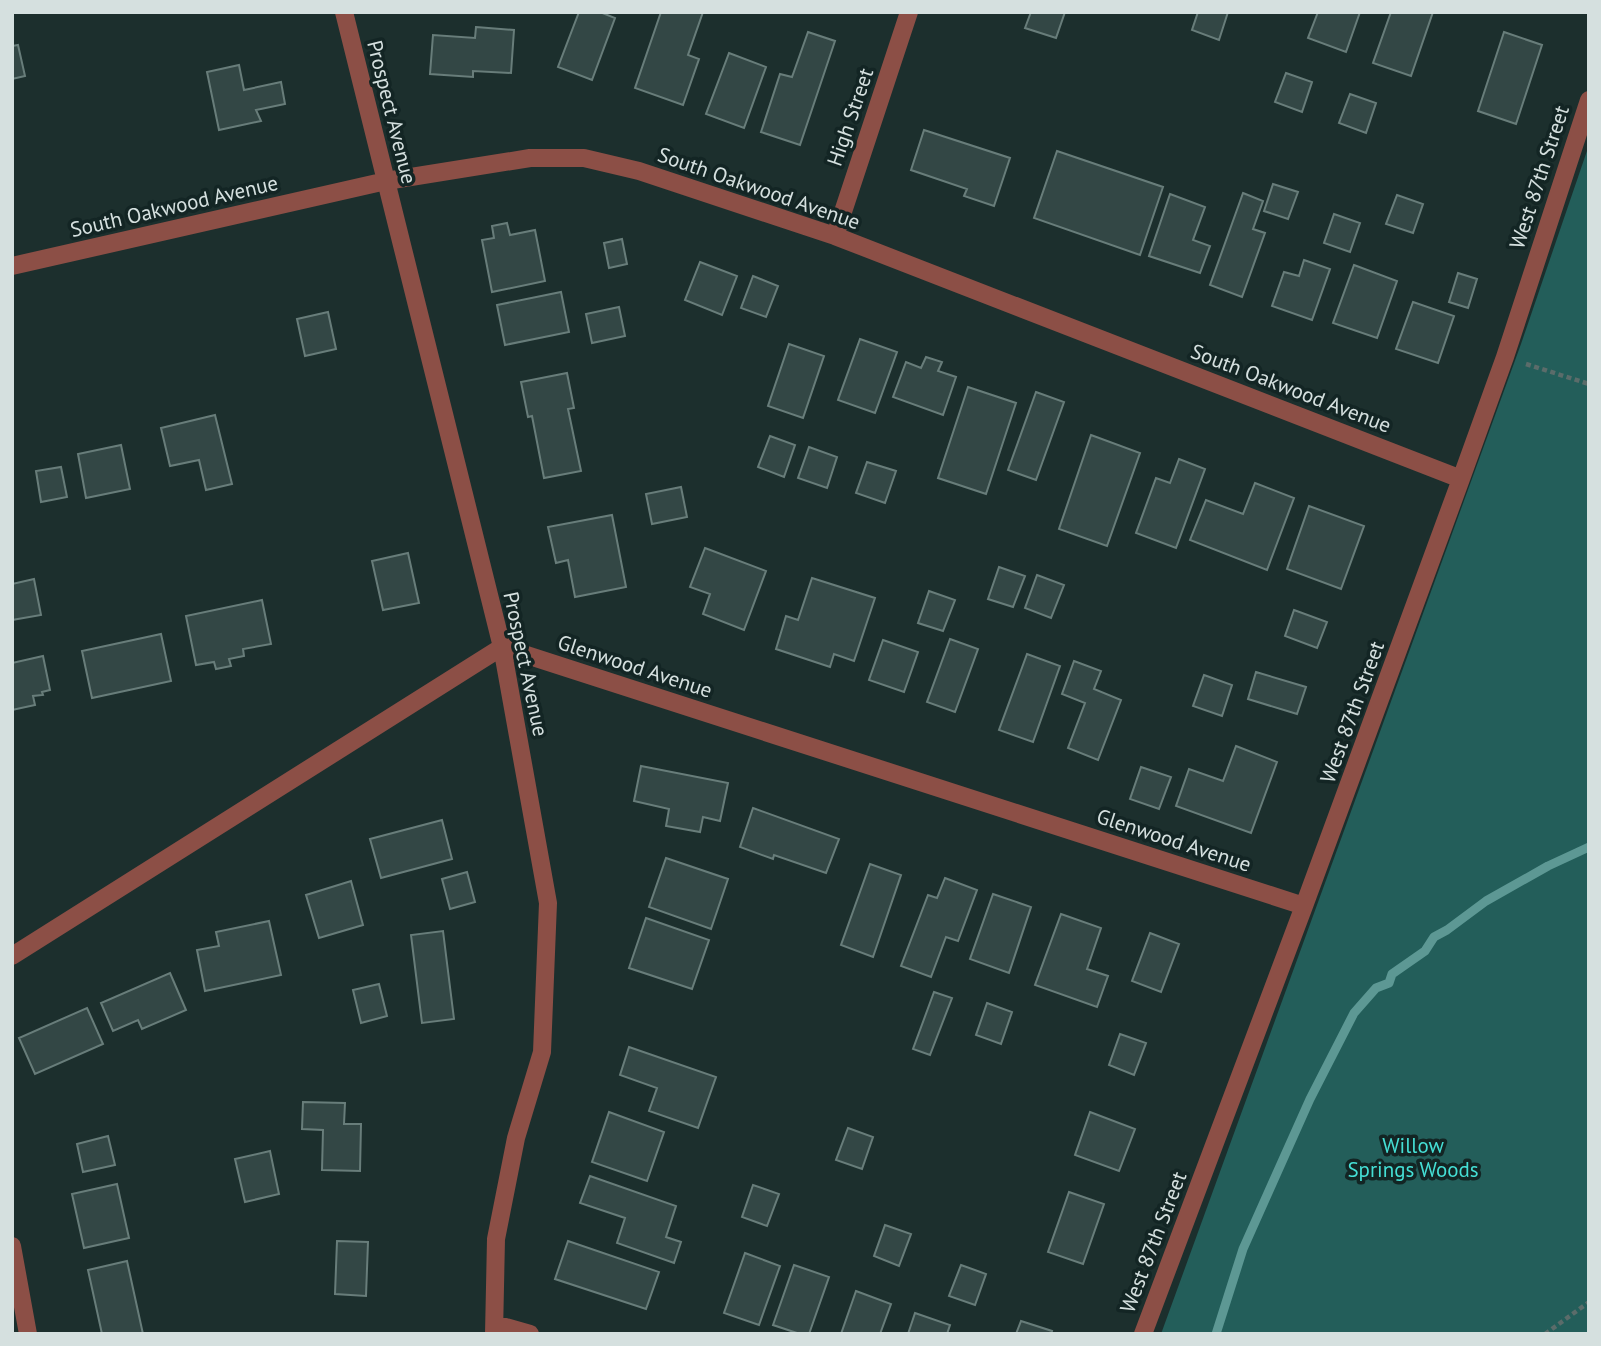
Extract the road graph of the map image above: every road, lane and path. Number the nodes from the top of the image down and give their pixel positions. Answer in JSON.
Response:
{"nodes":[{"id":1,"x":344,"y":12,"type":"edge"},
{"id":2,"x":909,"y":12,"type":"edge"},
{"id":3,"x":1589,"y":100,"type":"edge"},
{"id":4,"x":386,"y":181,"type":"junction"},
{"id":5,"x":835,"y":236,"type":"junction"},
{"id":6,"x":12,"y":265,"type":"edge"},
{"id":7,"x":1504,"y":357,"type":"junction"},
{"id":8,"x":1589,"y":384,"type":"edge"},
{"id":9,"x":1461,"y":479,"type":"junction"},
{"id":10,"x":502,"y":647,"type":"junction"},
{"id":11,"x":1304,"y":906,"type":"junction"},
{"id":12,"x":12,"y":956,"type":"edge"},
{"id":13,"x":12,"y":1246,"type":"edge"},
{"id":14,"x":1589,"y":1302,"type":"edge"},
{"id":15,"x":494,"y":1329,"type":"edge"},
{"id":16,"x":28,"y":1334,"type":"edge"},
{"id":17,"x":530,"y":1334,"type":"edge"},
{"id":18,"x":1143,"y":1334,"type":"edge"},
{"id":19,"x":1545,"y":1334,"type":"edge"}],
"edges":[{"from":1,"to":4,"type":"street","name":"Prospect Avenue"},
{"from":2,"to":5,"type":"street","name":"High Street"},
{"from":3,"to":7,"type":"street","name":"West 87th Street"},
{"from":4,"to":5,"type":"street","name":"South Oakwood Avenue"},
{"from":4,"to":6,"type":"street","name":"South Oakwood Avenue"},
{"from":4,"to":10,"type":"street","name":"Prospect Avenue"},
{"from":5,"to":9,"type":"street","name":"South Oakwood Avenue"},
{"from":7,"to":8,"type":"path"},
{"from":7,"to":9,"type":"street","name":"West 87th Street"},
{"from":9,"to":11,"type":"street","name":"West 87th Street"},
{"from":10,"to":11,"type":"street","name":"Glenwood Avenue"},
{"from":10,"to":12,"type":"street"},
{"from":10,"to":15,"type":"street","name":"Prospect Avenue"},
{"from":11,"to":18,"type":"street","name":"West 87th Street"},
{"from":13,"to":16,"type":"street"},
{"from":14,"to":19,"type":"path"},
{"from":15,"to":17,"type":"street"}]}
